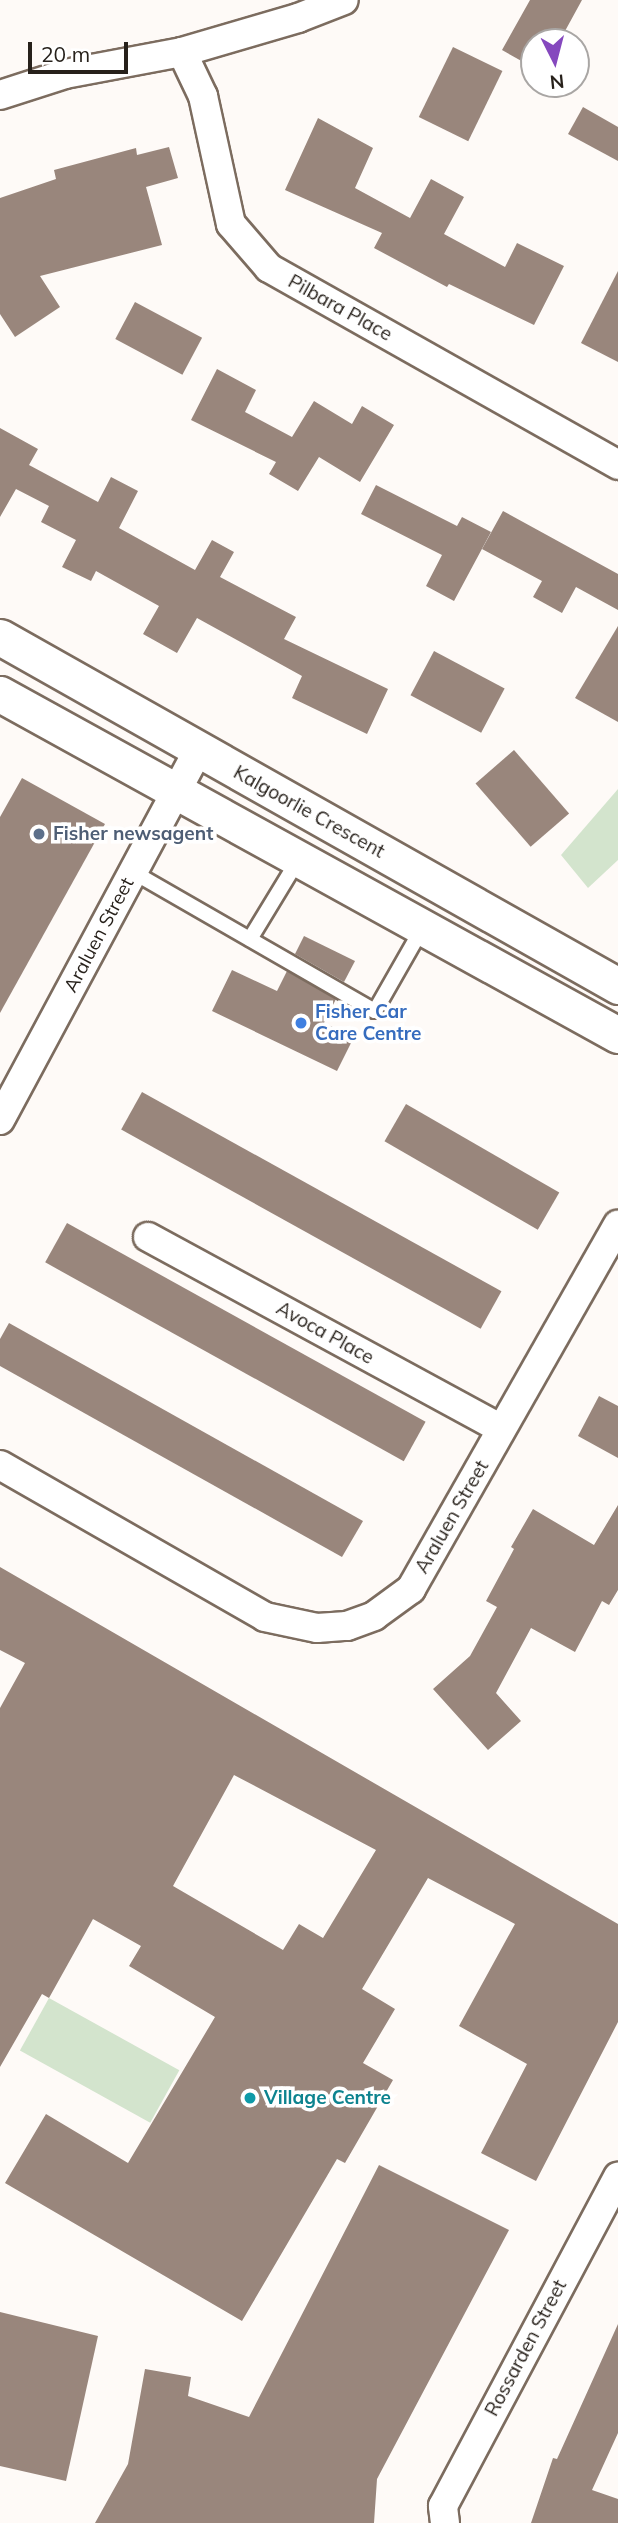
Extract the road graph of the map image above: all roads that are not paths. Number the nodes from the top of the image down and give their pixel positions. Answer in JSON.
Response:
{"nodes":[{"id":1,"x":344,"y":0,"type":"edge"},
{"id":2,"x":182,"y":52,"type":"junction"},
{"id":3,"x":0,"y":95,"type":"edge"},
{"id":4,"x":618,"y":465,"type":"edge"},
{"id":5,"x":0,"y":637,"type":"edge"},
{"id":6,"x":0,"y":694,"type":"edge"},
{"id":7,"x":199,"y":749,"type":"junction"},
{"id":8,"x":176,"y":791,"type":"junction"},
{"id":9,"x":299,"y":859,"type":"junction"},
{"id":10,"x":133,"y":872,"type":"junction"},
{"id":11,"x":424,"y":927,"type":"junction"},
{"id":12,"x":250,"y":939,"type":"junction"},
{"id":13,"x":618,"y":986,"type":"edge"},
{"id":14,"x":618,"y":1035,"type":"edge"},
{"id":15,"x":0,"y":1120,"type":"edge"},
{"id":16,"x":618,"y":1225,"type":"edge"},
{"id":17,"x":148,"y":1237,"type":"dead end"},
{"id":18,"x":501,"y":1429,"type":"junction"},
{"id":19,"x":0,"y":1465,"type":"edge"},
{"id":20,"x":618,"y":2177,"type":"edge"},
{"id":21,"x":445,"y":2523,"type":"edge"}],
"edges":[{"from":1,"to":2,"type":"street"},
{"from":2,"to":3,"type":"street"},
{"from":2,"to":4,"type":"street","name":"Pilbara Place"},
{"from":5,"to":7,"type":"street","name":"Kalgoorlie Crescent"},
{"from":6,"to":8,"type":"street"},
{"from":7,"to":8,"type":"street","name":"Araluen Street"},
{"from":7,"to":13,"type":"street","name":"Kalgoorlie Crescent"},
{"from":8,"to":9,"type":"street"},
{"from":8,"to":10,"type":"street","name":"Araluen Street"},
{"from":9,"to":11,"type":"street"},
{"from":9,"to":12,"type":"lane"},
{"from":10,"to":12,"type":"lane"},
{"from":10,"to":15,"type":"street","name":"Araluen Street"},
{"from":11,"to":12,"type":"lane"},
{"from":11,"to":14,"type":"street"},
{"from":16,"to":18,"type":"street","name":"Araluen Street"},
{"from":17,"to":18,"type":"street","name":"Avoca Place"},
{"from":18,"to":19,"type":"street","name":"Araluen Street"},
{"from":20,"to":21,"type":"street","name":"Rossarden Street"}]}
